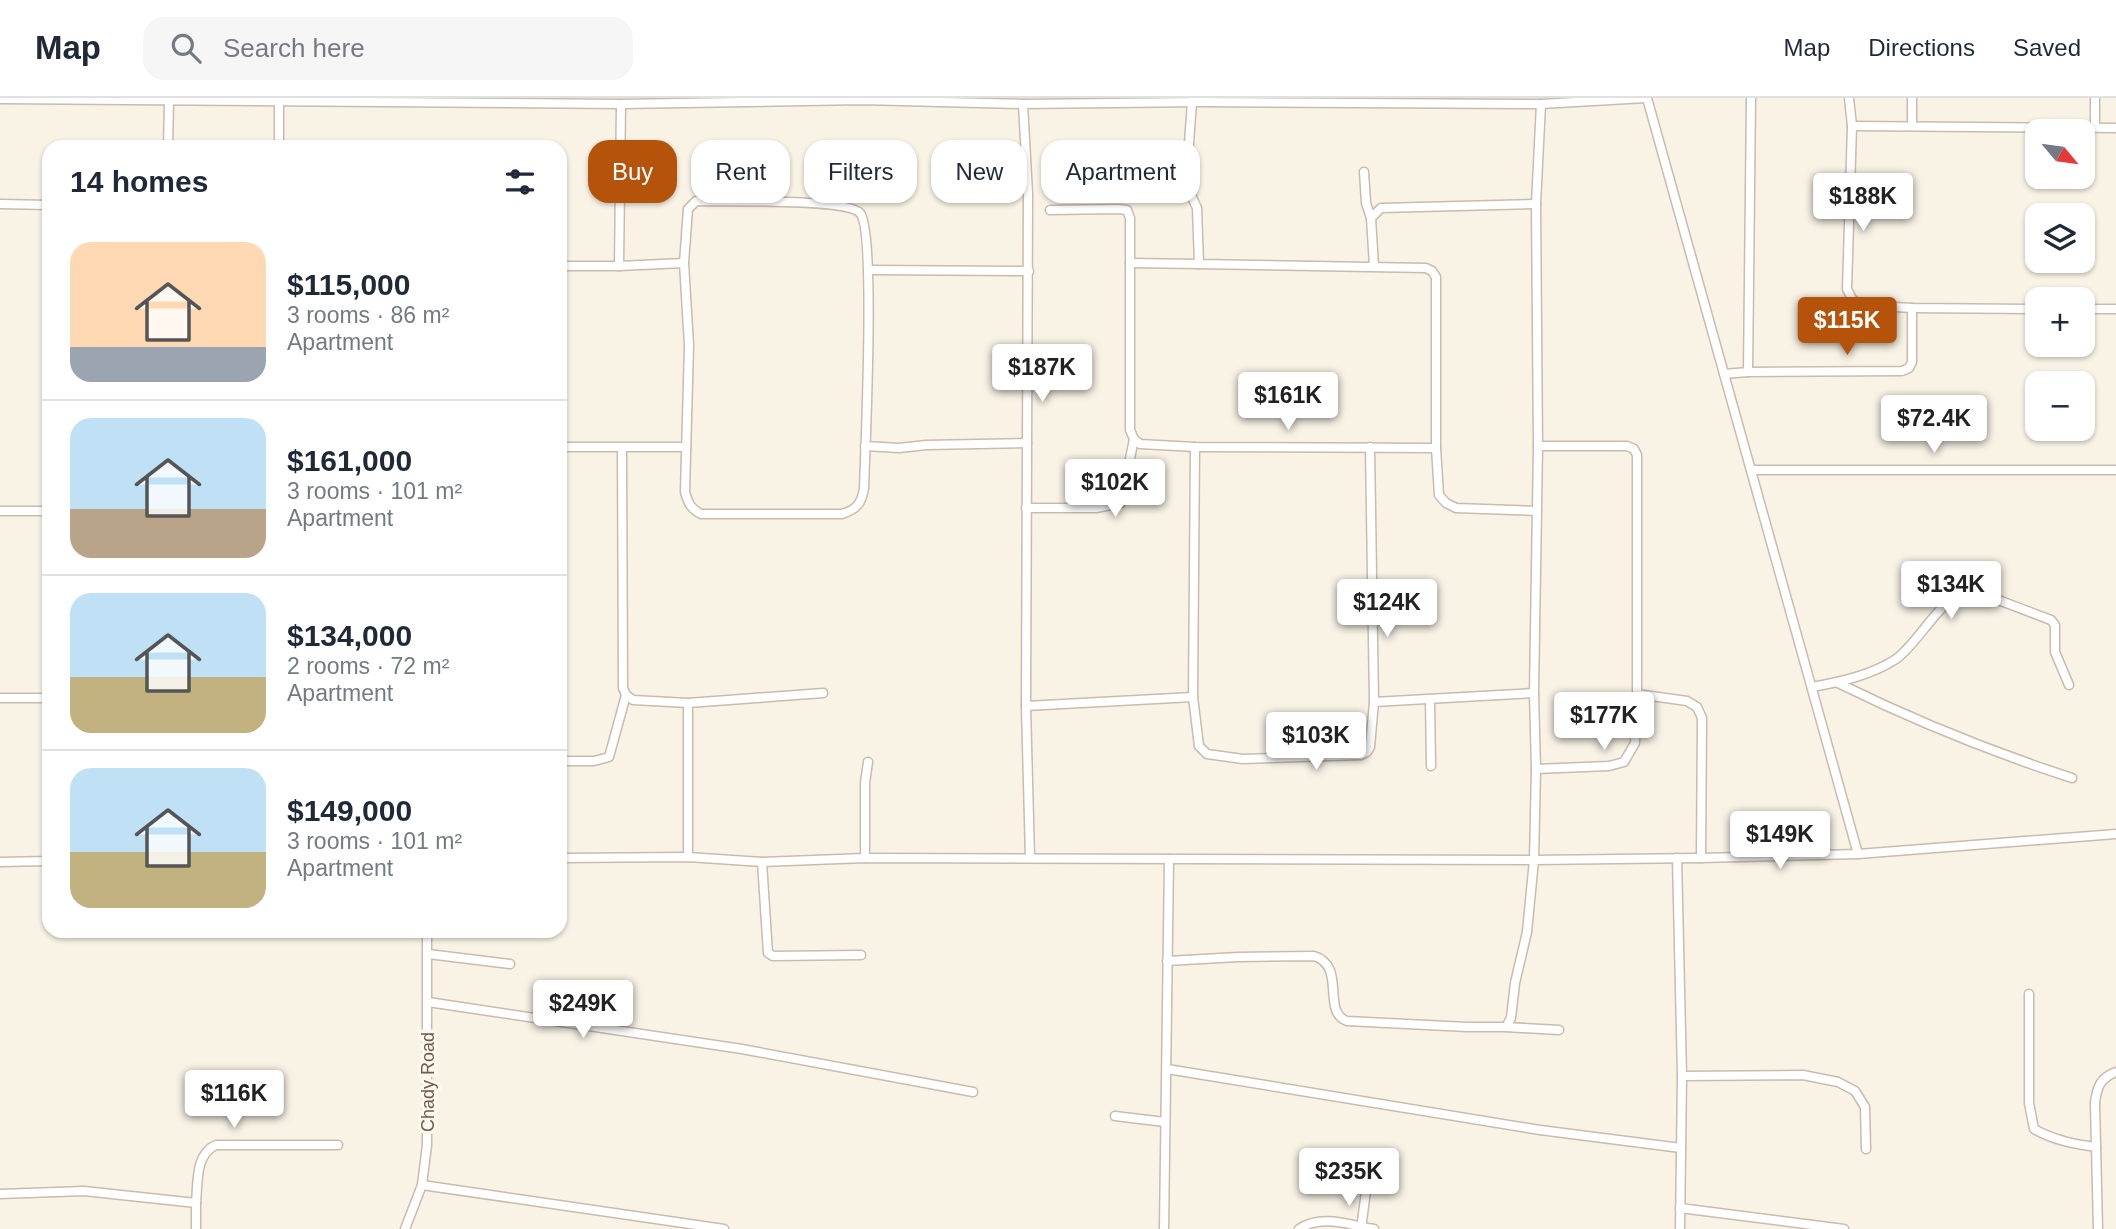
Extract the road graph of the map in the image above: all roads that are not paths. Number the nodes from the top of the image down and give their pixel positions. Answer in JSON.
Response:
{"nodes":[{"id":1,"x":1647,"y":98,"type":"edge"},
{"id":2,"x":1751,"y":98,"type":"edge"},
{"id":3,"x":1849,"y":98,"type":"edge"},
{"id":4,"x":1912,"y":98,"type":"edge"},
{"id":5,"x":2095,"y":98,"type":"edge"},
{"id":6,"x":0,"y":99,"type":"edge"},
{"id":7,"x":112,"y":99,"type":"edge"},
{"id":8,"x":862,"y":99,"type":"edge"},
{"id":9,"x":169,"y":100,"type":"junction"},
{"id":10,"x":1199,"y":100,"type":"edge"},
{"id":11,"x":452,"y":101,"type":"edge"},
{"id":12,"x":279,"y":102,"type":"junction"},
{"id":13,"x":621,"y":104,"type":"junction"},
{"id":14,"x":1023,"y":104,"type":"junction"},
{"id":15,"x":1541,"y":104,"type":"junction"},
{"id":16,"x":2095,"y":119,"type":"edge"},
{"id":17,"x":1852,"y":126,"type":"junction"},
{"id":18,"x":1912,"y":126,"type":"junction"},
{"id":19,"x":2025,"y":127,"type":"edge"},
{"id":20,"x":2095,"y":127,"type":"edge"},
{"id":21,"x":2116,"y":128,"type":"edge"},
{"id":22,"x":168,"y":140,"type":"edge"},
{"id":23,"x":279,"y":140,"type":"edge"},
{"id":24,"x":1364,"y":172,"type":"dead end"},
{"id":25,"x":0,"y":204,"type":"edge"},
{"id":26,"x":1536,"y":204,"type":"junction"},
{"id":27,"x":42,"y":205,"type":"edge"},
{"id":28,"x":1050,"y":210,"type":"dead end"},
{"id":29,"x":1371,"y":218,"type":"junction"},
{"id":30,"x":684,"y":263,"type":"junction"},
{"id":31,"x":1130,"y":264,"type":"junction"},
{"id":32,"x":1199,"y":264,"type":"junction"},
{"id":33,"x":620,"y":265,"type":"junction"},
{"id":34,"x":567,"y":266,"type":"edge"},
{"id":35,"x":1374,"y":266,"type":"junction"},
{"id":36,"x":869,"y":270,"type":"junction"},
{"id":37,"x":1028,"y":271,"type":"junction"},
{"id":38,"x":1912,"y":309,"type":"junction"},
{"id":39,"x":2025,"y":309,"type":"edge"},
{"id":40,"x":2095,"y":309,"type":"edge"},
{"id":41,"x":2116,"y":309,"type":"edge"},
{"id":42,"x":1748,"y":372,"type":"junction"},
{"id":43,"x":1724,"y":374,"type":"junction"},
{"id":44,"x":1133,"y":439,"type":"junction"},
{"id":45,"x":1027,"y":443,"type":"junction"},
{"id":46,"x":865,"y":446,"type":"junction"},
{"id":47,"x":1538,"y":446,"type":"junction"},
{"id":48,"x":567,"y":447,"type":"edge"},
{"id":49,"x":622,"y":447,"type":"junction"},
{"id":50,"x":686,"y":447,"type":"junction"},
{"id":51,"x":1195,"y":447,"type":"junction"},
{"id":52,"x":1370,"y":447,"type":"junction"},
{"id":53,"x":1436,"y":448,"type":"junction"},
{"id":54,"x":1751,"y":470,"type":"junction"},
{"id":55,"x":2116,"y":470,"type":"edge"},
{"id":56,"x":1026,"y":508,"type":"junction"},
{"id":57,"x":0,"y":511,"type":"edge"},
{"id":58,"x":42,"y":511,"type":"edge"},
{"id":59,"x":1537,"y":511,"type":"junction"},
{"id":60,"x":1838,"y":683,"type":"junction"},
{"id":61,"x":2068,"y":685,"type":"dead end"},
{"id":62,"x":1812,"y":687,"type":"junction"},
{"id":63,"x":823,"y":693,"type":"dead end"},
{"id":64,"x":1534,"y":693,"type":"junction"},
{"id":65,"x":1637,"y":694,"type":"junction"},
{"id":66,"x":626,"y":695,"type":"junction"},
{"id":67,"x":1193,"y":697,"type":"junction"},
{"id":68,"x":0,"y":698,"type":"edge"},
{"id":69,"x":42,"y":698,"type":"edge"},
{"id":70,"x":1430,"y":699,"type":"junction"},
{"id":71,"x":1374,"y":702,"type":"junction"},
{"id":72,"x":688,"y":703,"type":"junction"},
{"id":73,"x":1026,"y":706,"type":"junction"},
{"id":74,"x":567,"y":761,"type":"edge"},
{"id":75,"x":868,"y":762,"type":"dead end"},
{"id":76,"x":1431,"y":766,"type":"dead end"},
{"id":77,"x":1536,"y":769,"type":"junction"},
{"id":78,"x":2072,"y":778,"type":"dead end"},
{"id":79,"x":2116,"y":834,"type":"edge"},
{"id":80,"x":1858,"y":854,"type":"junction"},
{"id":81,"x":688,"y":857,"type":"junction"},
{"id":82,"x":567,"y":858,"type":"edge"},
{"id":83,"x":865,"y":858,"type":"junction"},
{"id":84,"x":1030,"y":858,"type":"junction"},
{"id":85,"x":1677,"y":858,"type":"junction"},
{"id":86,"x":1701,"y":858,"type":"junction"},
{"id":87,"x":1168,"y":859,"type":"junction"},
{"id":88,"x":1534,"y":860,"type":"junction"},
{"id":89,"x":0,"y":862,"type":"edge"},
{"id":90,"x":42,"y":862,"type":"edge"},
{"id":91,"x":762,"y":862,"type":"junction"},
{"id":92,"x":427,"y":938,"type":"edge"},
{"id":93,"x":428,"y":954,"type":"junction"},
{"id":94,"x":861,"y":955,"type":"dead end"},
{"id":95,"x":1167,"y":961,"type":"junction"},
{"id":96,"x":510,"y":964,"type":"dead end"},
{"id":97,"x":2029,"y":994,"type":"dead end"},
{"id":98,"x":428,"y":1002,"type":"junction"},
{"id":99,"x":1506,"y":1027,"type":"junction"},
{"id":100,"x":1559,"y":1030,"type":"dead end"},
{"id":101,"x":1167,"y":1069,"type":"junction"},
{"id":102,"x":2116,"y":1072,"type":"edge"},
{"id":103,"x":1682,"y":1076,"type":"junction"},
{"id":104,"x":973,"y":1092,"type":"dead end"},
{"id":105,"x":1115,"y":1116,"type":"dead end"},
{"id":106,"x":1165,"y":1122,"type":"junction"},
{"id":107,"x":338,"y":1145,"type":"dead end"},
{"id":108,"x":2096,"y":1147,"type":"junction"},
{"id":109,"x":1681,"y":1148,"type":"junction"},
{"id":110,"x":1866,"y":1149,"type":"dead end"},
{"id":111,"x":422,"y":1185,"type":"junction"},
{"id":112,"x":1366,"y":1191,"type":"dead end"},
{"id":113,"x":0,"y":1194,"type":"edge"},
{"id":114,"x":196,"y":1202,"type":"junction"},
{"id":115,"x":1681,"y":1208,"type":"junction"},
{"id":116,"x":1361,"y":1228,"type":"edge"},
{"id":117,"x":196,"y":1229,"type":"edge"},
{"id":118,"x":405,"y":1229,"type":"edge"},
{"id":119,"x":724,"y":1229,"type":"edge"},
{"id":120,"x":1164,"y":1229,"type":"edge"},
{"id":121,"x":1299,"y":1229,"type":"edge"},
{"id":122,"x":1374,"y":1229,"type":"edge"},
{"id":123,"x":1680,"y":1229,"type":"edge"},
{"id":124,"x":1844,"y":1229,"type":"edge"},
{"id":125,"x":2098,"y":1229,"type":"edge"}],
"edges":[{"from":1,"to":15,"type":"street"},
{"from":1,"to":43,"type":"street"},
{"from":2,"to":42,"type":"street"},
{"from":3,"to":17,"type":"street"},
{"from":4,"to":18,"type":"street"},
{"from":5,"to":16,"type":"street"},
{"from":6,"to":7,"type":"street"},
{"from":7,"to":9,"type":"street"},
{"from":8,"to":13,"type":"street"},
{"from":8,"to":14,"type":"street"},
{"from":9,"to":12,"type":"street"},
{"from":9,"to":22,"type":"street"},
{"from":10,"to":14,"type":"street"},
{"from":10,"to":15,"type":"street"},
{"from":10,"to":32,"type":"street"},
{"from":11,"to":12,"type":"street"},
{"from":11,"to":13,"type":"street"},
{"from":12,"to":23,"type":"street"},
{"from":13,"to":33,"type":"street"},
{"from":14,"to":37,"type":"street"},
{"from":15,"to":26,"type":"street"},
{"from":17,"to":18,"type":"street"},
{"from":17,"to":38,"type":"street"},
{"from":18,"to":19,"type":"street"},
{"from":20,"to":21,"type":"street"},
{"from":24,"to":29,"type":"street"},
{"from":25,"to":27,"type":"street"},
{"from":26,"to":29,"type":"street"},
{"from":26,"to":47,"type":"street"},
{"from":28,"to":31,"type":"street"},
{"from":29,"to":35,"type":"street"},
{"from":30,"to":33,"type":"street"},
{"from":30,"to":36,"type":"street"},
{"from":30,"to":50,"type":"street"},
{"from":31,"to":32,"type":"street"},
{"from":31,"to":44,"type":"street"},
{"from":32,"to":35,"type":"street"},
{"from":33,"to":34,"type":"street"},
{"from":35,"to":53,"type":"street"},
{"from":36,"to":37,"type":"street"},
{"from":36,"to":46,"type":"street"},
{"from":37,"to":45,"type":"street"},
{"from":38,"to":39,"type":"street"},
{"from":38,"to":42,"type":"street"},
{"from":40,"to":41,"type":"street"},
{"from":42,"to":43,"type":"street"},
{"from":43,"to":54,"type":"street"},
{"from":44,"to":51,"type":"street"},
{"from":44,"to":56,"type":"street"},
{"from":45,"to":46,"type":"street"},
{"from":45,"to":56,"type":"street"},
{"from":46,"to":50,"type":"street"},
{"from":47,"to":59,"type":"street"},
{"from":47,"to":65,"type":"street"},
{"from":48,"to":49,"type":"street"},
{"from":49,"to":50,"type":"street"},
{"from":49,"to":66,"type":"street"},
{"from":51,"to":52,"type":"street"},
{"from":51,"to":67,"type":"street"},
{"from":52,"to":53,"type":"street"},
{"from":52,"to":71,"type":"street"},
{"from":53,"to":59,"type":"street"},
{"from":54,"to":55,"type":"street"},
{"from":54,"to":62,"type":"street"},
{"from":56,"to":73,"type":"street"},
{"from":57,"to":58,"type":"street"},
{"from":59,"to":64,"type":"street"},
{"from":60,"to":61,"type":"street"},
{"from":60,"to":62,"type":"street"},
{"from":60,"to":78,"type":"street"},
{"from":62,"to":80,"type":"street"},
{"from":63,"to":72,"type":"street"},
{"from":64,"to":70,"type":"street"},
{"from":64,"to":77,"type":"street"},
{"from":65,"to":77,"type":"street"},
{"from":65,"to":86,"type":"street"},
{"from":66,"to":72,"type":"street"},
{"from":66,"to":74,"type":"street"},
{"from":67,"to":71,"type":"street"},
{"from":67,"to":73,"type":"street"},
{"from":68,"to":69,"type":"street"},
{"from":70,"to":71,"type":"street"},
{"from":70,"to":76,"type":"street"},
{"from":72,"to":81,"type":"street"},
{"from":73,"to":84,"type":"street"},
{"from":75,"to":83,"type":"street"},
{"from":77,"to":88,"type":"street"},
{"from":79,"to":80,"type":"street"},
{"from":80,"to":86,"type":"street"},
{"from":81,"to":82,"type":"street"},
{"from":81,"to":91,"type":"street"},
{"from":83,"to":84,"type":"street"},
{"from":83,"to":91,"type":"street"},
{"from":84,"to":87,"type":"street"},
{"from":85,"to":86,"type":"street"},
{"from":85,"to":88,"type":"street"},
{"from":85,"to":103,"type":"street"},
{"from":87,"to":88,"type":"street"},
{"from":87,"to":95,"type":"street"},
{"from":88,"to":99,"type":"street"},
{"from":89,"to":90,"type":"street"},
{"from":91,"to":94,"type":"street"},
{"from":92,"to":93,"type":"street","name":"Chady Road"},
{"from":93,"to":96,"type":"street"},
{"from":93,"to":98,"type":"street","name":"Chady Road"},
{"from":95,"to":99,"type":"street"},
{"from":95,"to":101,"type":"street"},
{"from":97,"to":108,"type":"street"},
{"from":98,"to":104,"type":"street"},
{"from":98,"to":111,"type":"street","name":"Chady Road"},
{"from":99,"to":100,"type":"street"},
{"from":101,"to":106,"type":"street"},
{"from":101,"to":109,"type":"street"},
{"from":102,"to":108,"type":"street"},
{"from":103,"to":109,"type":"street"},
{"from":103,"to":110,"type":"street"},
{"from":105,"to":106,"type":"street"},
{"from":106,"to":120,"type":"street"},
{"from":107,"to":114,"type":"street"},
{"from":108,"to":125,"type":"street"},
{"from":109,"to":115,"type":"street"},
{"from":111,"to":118,"type":"street","name":"Chady Road"},
{"from":111,"to":119,"type":"street"},
{"from":112,"to":116,"type":"street"},
{"from":113,"to":114,"type":"street"},
{"from":114,"to":117,"type":"street"},
{"from":115,"to":123,"type":"street"},
{"from":115,"to":124,"type":"street"},
{"from":116,"to":121,"type":"street"},
{"from":116,"to":122,"type":"street"}]}
